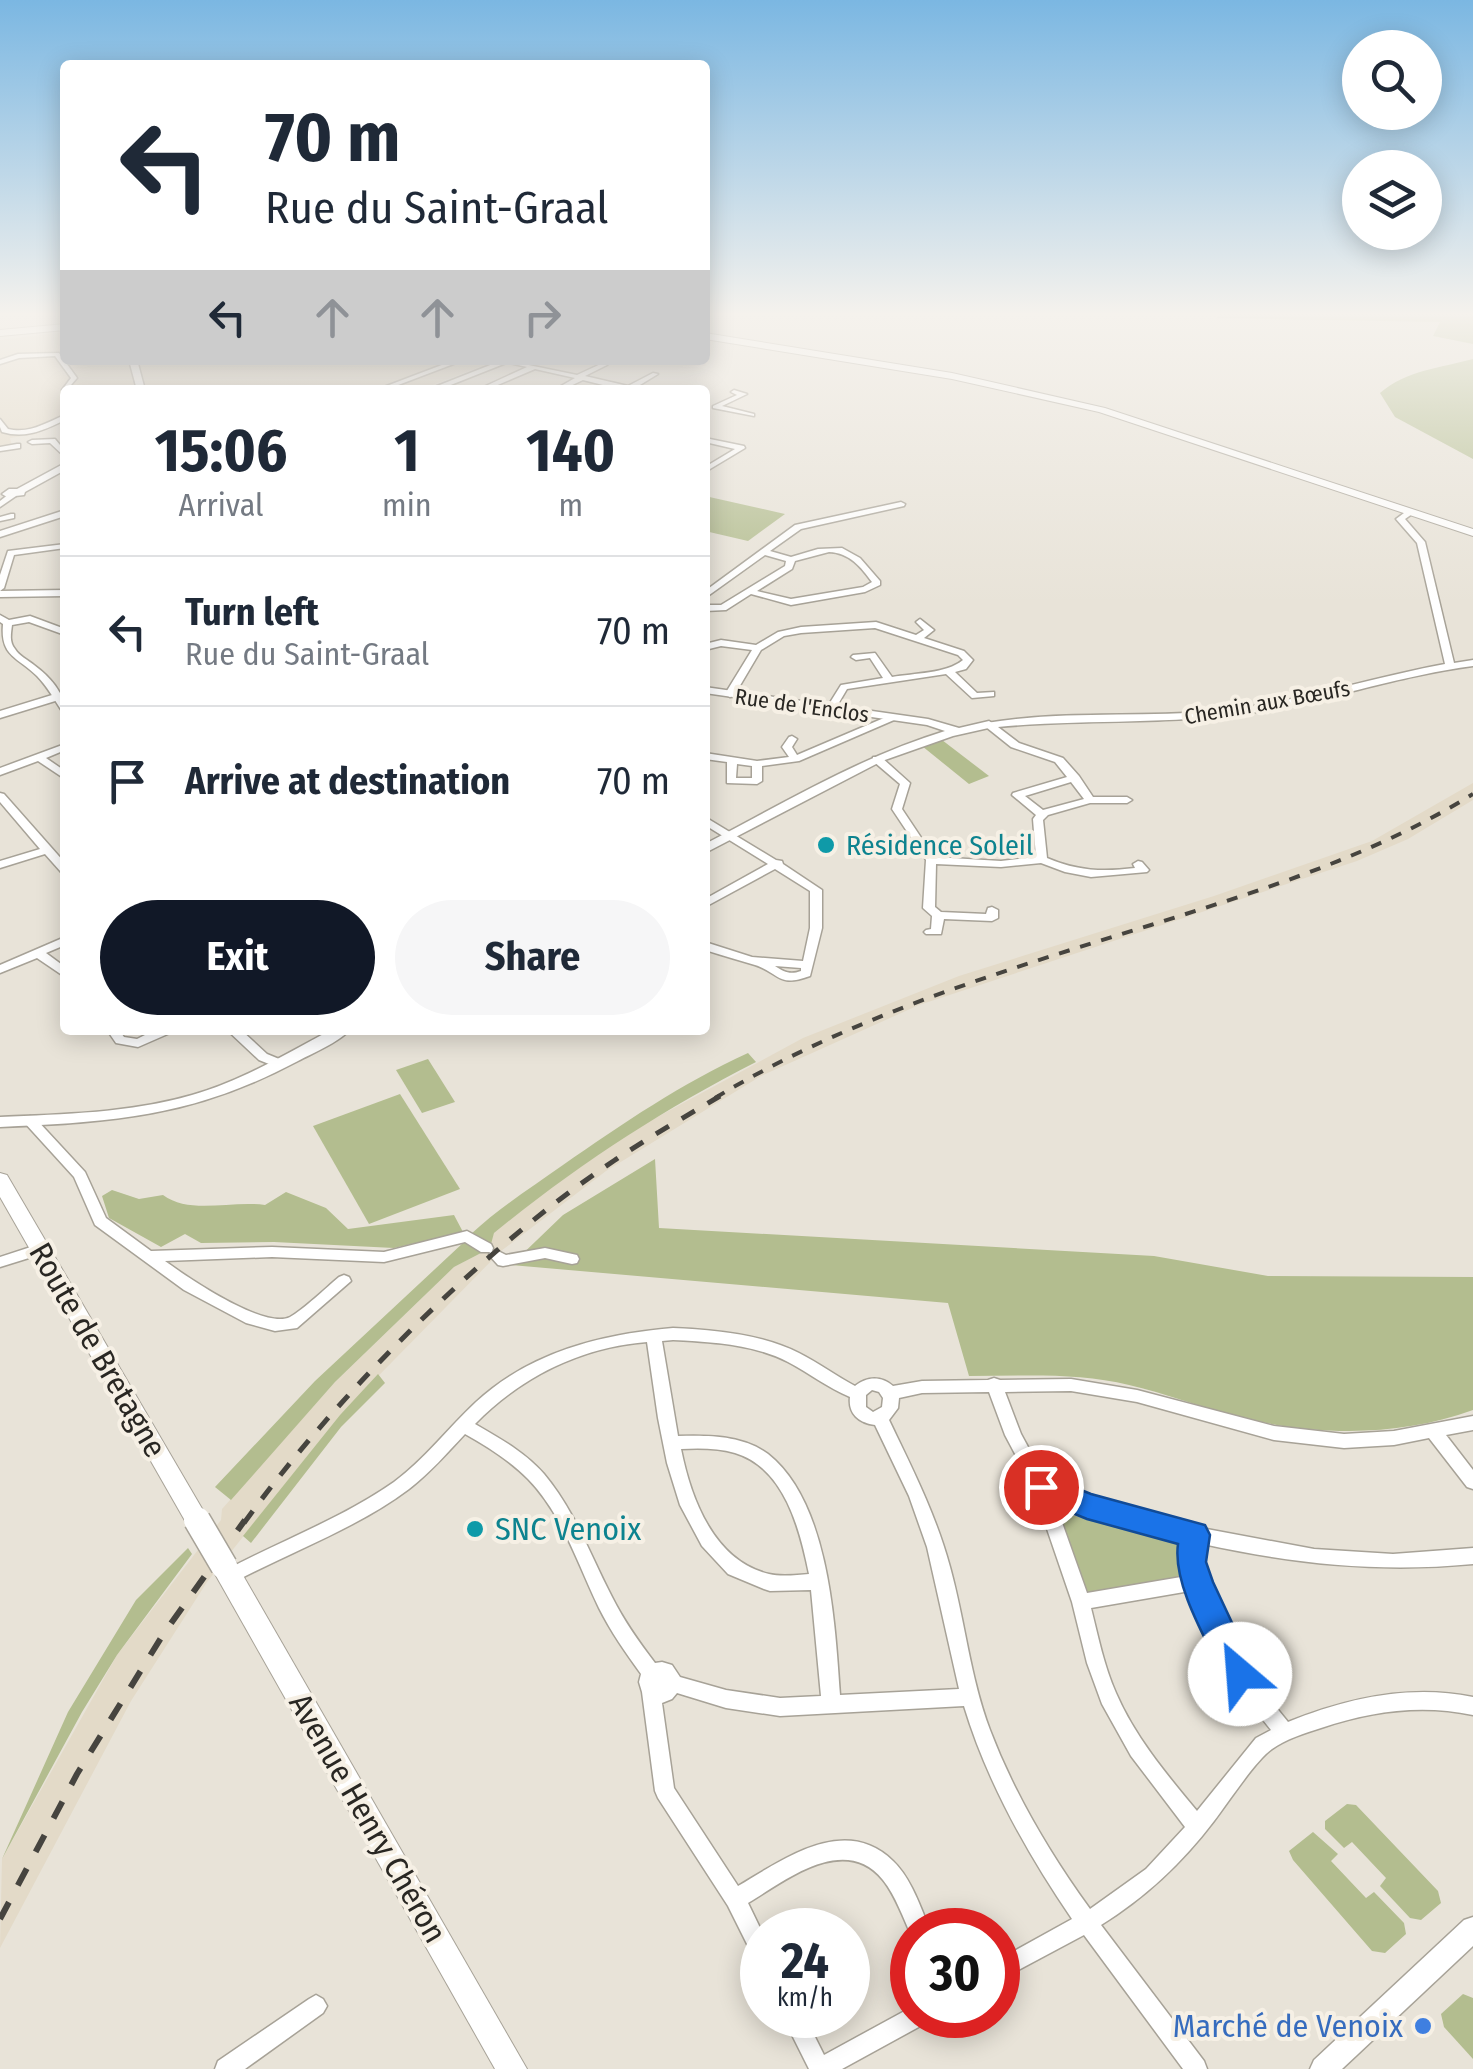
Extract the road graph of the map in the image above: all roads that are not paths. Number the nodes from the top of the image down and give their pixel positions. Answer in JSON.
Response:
{"nodes":[{"id":1,"x":732,"y":411,"type":"edge"},
{"id":2,"x":1104,"y":411,"type":"edge"},
{"id":3,"x":752,"y":415,"type":"dead end"},
{"id":4,"x":60,"y":420,"type":"edge"},
{"id":5,"x":0,"y":421,"type":"edge"},
{"id":6,"x":710,"y":441,"type":"edge"},
{"id":7,"x":32,"y":442,"type":"dead end"},
{"id":8,"x":17,"y":446,"type":"dead end"},
{"id":9,"x":0,"y":449,"type":"edge"},
{"id":10,"x":60,"y":449,"type":"edge"},
{"id":11,"x":710,"y":467,"type":"edge"},
{"id":12,"x":60,"y":469,"type":"edge"},
{"id":13,"x":10,"y":494,"type":"edge"},
{"id":14,"x":901,"y":504,"type":"dead end"},
{"id":15,"x":0,"y":505,"type":"edge"},
{"id":16,"x":1410,"y":512,"type":"junction"},
{"id":17,"x":60,"y":515,"type":"edge"},
{"id":18,"x":11,"y":516,"type":"dead end"},
{"id":19,"x":0,"y":519,"type":"edge"},
{"id":20,"x":1473,"y":533,"type":"edge"},
{"id":21,"x":0,"y":534,"type":"edge"},
{"id":22,"x":60,"y":545,"type":"edge"},
{"id":23,"x":764,"y":552,"type":"junction"},
{"id":24,"x":5,"y":553,"type":"edge"},
{"id":25,"x":791,"y":560,"type":"junction"},
{"id":26,"x":710,"y":590,"type":"edge"},
{"id":27,"x":0,"y":591,"type":"edge"},
{"id":28,"x":752,"y":592,"type":"junction"},
{"id":29,"x":60,"y":593,"type":"edge"},
{"id":30,"x":710,"y":608,"type":"edge"},
{"id":31,"x":4,"y":621,"type":"edge"},
{"id":32,"x":920,"y":622,"type":"dead end"},
{"id":33,"x":60,"y":630,"type":"edge"},
{"id":34,"x":918,"y":638,"type":"junction"},
{"id":35,"x":710,"y":646,"type":"edge"},
{"id":36,"x":758,"y":648,"type":"junction"},
{"id":37,"x":856,"y":656,"type":"dead end"},
{"id":38,"x":1473,"y":663,"type":"edge"},
{"id":39,"x":1450,"y":665,"type":"junction"},
{"id":40,"x":948,"y":672,"type":"junction"},
{"id":41,"x":888,"y":678,"type":"junction"},
{"id":42,"x":710,"y":691,"type":"edge"},
{"id":43,"x":730,"y":694,"type":"junction"},
{"id":44,"x":991,"y":694,"type":"dead end"},
{"id":45,"x":60,"y":695,"type":"edge"},
{"id":46,"x":830,"y":709,"type":"junction"},
{"id":47,"x":0,"y":715,"type":"edge"},
{"id":48,"x":895,"y":718,"type":"junction"},
{"id":49,"x":989,"y":724,"type":"junction"},
{"id":50,"x":947,"y":732,"type":"junction"},
{"id":51,"x":792,"y":740,"type":"dead end"},
{"id":52,"x":60,"y":749,"type":"edge"},
{"id":53,"x":39,"y":757,"type":"junction"},
{"id":54,"x":710,"y":757,"type":"edge"},
{"id":55,"x":795,"y":759,"type":"junction"},
{"id":56,"x":877,"y":760,"type":"junction"},
{"id":57,"x":732,"y":762,"type":"junction"},
{"id":58,"x":757,"y":764,"type":"junction"},
{"id":59,"x":0,"y":772,"type":"edge"},
{"id":60,"x":60,"y":772,"type":"edge"},
{"id":61,"x":1075,"y":778,"type":"junction"},
{"id":62,"x":0,"y":796,"type":"edge"},
{"id":63,"x":1090,"y":800,"type":"junction"},
{"id":64,"x":1128,"y":800,"type":"dead end"},
{"id":65,"x":1042,"y":814,"type":"junction"},
{"id":66,"x":710,"y":823,"type":"edge"},
{"id":67,"x":732,"y":835,"type":"junction"},
{"id":68,"x":710,"y":846,"type":"edge"},
{"id":69,"x":54,"y":853,"type":"edge"},
{"id":70,"x":931,"y":860,"type":"junction"},
{"id":71,"x":1042,"y":860,"type":"junction"},
{"id":72,"x":778,"y":863,"type":"junction"},
{"id":73,"x":1138,"y":864,"type":"dead end"},
{"id":74,"x":0,"y":866,"type":"edge"},
{"id":75,"x":710,"y":901,"type":"edge"},
{"id":76,"x":992,"y":910,"type":"dead end"},
{"id":77,"x":938,"y":915,"type":"junction"},
{"id":78,"x":930,"y":932,"type":"dead end"},
{"id":79,"x":60,"y":943,"type":"edge"},
{"id":80,"x":710,"y":947,"type":"edge"},
{"id":81,"x":38,"y":953,"type":"junction"},
{"id":82,"x":60,"y":969,"type":"edge"},
{"id":83,"x":0,"y":970,"type":"edge"},
{"id":84,"x":116,"y":1035,"type":"edge"},
{"id":85,"x":151,"y":1035,"type":"edge"},
{"id":86,"x":240,"y":1035,"type":"edge"},
{"id":87,"x":334,"y":1035,"type":"edge"},
{"id":88,"x":279,"y":1064,"type":"junction"},
{"id":89,"x":30,"y":1121,"type":"junction"},
{"id":90,"x":0,"y":1122,"type":"edge"},
{"id":91,"x":0,"y":1180,"type":"edge"},
{"id":92,"x":40,"y":1249,"type":"junction"},
{"id":93,"x":149,"y":1256,"type":"junction"},
{"id":94,"x":572,"y":1259,"type":"dead end"},
{"id":95,"x":0,"y":1262,"type":"edge"},
{"id":96,"x":344,"y":1280,"type":"dead end"},
{"id":97,"x":654,"y":1336,"type":"junction"},
{"id":98,"x":994,"y":1384,"type":"junction"},
{"id":99,"x":890,"y":1393,"type":"junction"},
{"id":100,"x":857,"y":1394,"type":"junction"},
{"id":101,"x":879,"y":1416,"type":"junction"},
{"id":102,"x":1473,"y":1423,"type":"edge"},
{"id":103,"x":463,"y":1425,"type":"junction"},
{"id":104,"x":1434,"y":1432,"type":"junction"},
{"id":105,"x":671,"y":1444,"type":"junction"},
{"id":106,"x":1473,"y":1482,"type":"edge"},
{"id":107,"x":1041,"y":1487,"type":"junction"},
{"id":108,"x":1194,"y":1535,"type":"junction"},
{"id":109,"x":1473,"y":1556,"type":"edge"},
{"id":110,"x":227,"y":1571,"type":"junction"},
{"id":111,"x":818,"y":1582,"type":"junction"},
{"id":112,"x":1197,"y":1582,"type":"junction"},
{"id":113,"x":1081,"y":1602,"type":"junction"},
{"id":114,"x":652,"y":1682,"type":"junction"},
{"id":115,"x":969,"y":1697,"type":"junction"},
{"id":116,"x":831,"y":1705,"type":"junction"},
{"id":117,"x":1473,"y":1706,"type":"edge"},
{"id":118,"x":1284,"y":1732,"type":"junction"},
{"id":119,"x":1197,"y":1826,"type":"junction"},
{"id":120,"x":736,"y":1899,"type":"junction"},
{"id":121,"x":740,"y":1908,"type":"edge"},
{"id":122,"x":908,"y":1908,"type":"edge"},
{"id":123,"x":1086,"y":1922,"type":"junction"},
{"id":124,"x":1473,"y":1929,"type":"edge"},
{"id":125,"x":1020,"y":1959,"type":"edge"},
{"id":126,"x":316,"y":2006,"type":"dead end"},
{"id":127,"x":890,"y":2030,"type":"edge"},
{"id":128,"x":805,"y":2038,"type":"edge"},
{"id":129,"x":226,"y":2069,"type":"edge"},
{"id":130,"x":512,"y":2069,"type":"edge"},
{"id":131,"x":820,"y":2069,"type":"edge"},
{"id":132,"x":1196,"y":2069,"type":"edge"},
{"id":133,"x":1322,"y":2069,"type":"edge"}],
"edges":[{"from":1,"to":3,"type":"street"},
{"from":2,"to":16,"type":"main road"},
{"from":4,"to":5,"type":"street"},
{"from":6,"to":11,"type":"street"},
{"from":7,"to":10,"type":"street"},
{"from":8,"to":9,"type":"street"},
{"from":12,"to":13,"type":"street"},
{"from":13,"to":15,"type":"street"},
{"from":14,"to":23,"type":"street"},
{"from":16,"to":20,"type":"main road"},
{"from":16,"to":39,"type":"street"},
{"from":17,"to":21,"type":"street"},
{"from":18,"to":19,"type":"street"},
{"from":22,"to":24,"type":"street"},
{"from":23,"to":25,"type":"street"},
{"from":23,"to":26,"type":"street"},
{"from":24,"to":27,"type":"street"},
{"from":25,"to":28,"type":"street"},
{"from":25,"to":28,"type":"street"},
{"from":27,"to":29,"type":"street"},
{"from":28,"to":30,"type":"street"},
{"from":31,"to":33,"type":"street"},
{"from":31,"to":45,"type":"street"},
{"from":32,"to":34,"type":"street"},
{"from":34,"to":36,"type":"street"},
{"from":34,"to":40,"type":"street"},
{"from":35,"to":36,"type":"street"},
{"from":36,"to":43,"type":"street"},
{"from":37,"to":41,"type":"street"},
{"from":38,"to":39,"type":"street","name":"Chemin aux Bœufs"},
{"from":39,"to":49,"type":"street","name":"Chemin aux Bœufs"},
{"from":40,"to":41,"type":"street"},
{"from":40,"to":44,"type":"street"},
{"from":41,"to":46,"type":"street"},
{"from":42,"to":43,"type":"street","name":"Rue de l'Enclos"},
{"from":43,"to":46,"type":"street","name":"Rue de l'Enclos"},
{"from":45,"to":47,"type":"street"},
{"from":46,"to":48,"type":"street","name":"Rue de l'Enclos"},
{"from":48,"to":50,"type":"street","name":"Rue de l'Enclos"},
{"from":48,"to":55,"type":"street"},
{"from":49,"to":50,"type":"street","name":"Chemin aux Bœufs"},
{"from":49,"to":61,"type":"street"},
{"from":50,"to":56,"type":"street","name":"Chemin aux Bœufs"},
{"from":51,"to":55,"type":"street"},
{"from":52,"to":53,"type":"street"},
{"from":53,"to":59,"type":"street"},
{"from":53,"to":60,"type":"street"},
{"from":54,"to":57,"type":"street"},
{"from":55,"to":58,"type":"street"},
{"from":56,"to":67,"type":"street","name":"Chemin aux Bœufs"},
{"from":56,"to":70,"type":"street"},
{"from":57,"to":58,"type":"street"},
{"from":57,"to":58,"type":"street"},
{"from":61,"to":63,"type":"street"},
{"from":61,"to":65,"type":"street"},
{"from":62,"to":69,"type":"street"},
{"from":63,"to":64,"type":"street"},
{"from":63,"to":65,"type":"street"},
{"from":65,"to":71,"type":"street"},
{"from":66,"to":67,"type":"street"},
{"from":67,"to":68,"type":"street","name":"Chemin aux Bœufs"},
{"from":67,"to":72,"type":"street"},
{"from":69,"to":74,"type":"street"},
{"from":70,"to":71,"type":"street"},
{"from":70,"to":77,"type":"street"},
{"from":71,"to":73,"type":"street"},
{"from":72,"to":75,"type":"street"},
{"from":72,"to":80,"type":"street"},
{"from":76,"to":77,"type":"street"},
{"from":77,"to":78,"type":"street"},
{"from":79,"to":81,"type":"street"},
{"from":81,"to":82,"type":"street"},
{"from":81,"to":83,"type":"street"},
{"from":84,"to":85,"type":"street"},
{"from":86,"to":88,"type":"street"},
{"from":87,"to":88,"type":"street"},
{"from":88,"to":89,"type":"street"},
{"from":89,"to":90,"type":"street"},
{"from":89,"to":93,"type":"street"},
{"from":91,"to":92,"type":"main road","name":"Route de Bretagne"},
{"from":92,"to":95,"type":"street"},
{"from":92,"to":110,"type":"main road","name":"Route de Bretagne","bridge":true},
{"from":93,"to":94,"type":"street"},
{"from":93,"to":96,"type":"street"},
{"from":97,"to":100,"type":"street"},
{"from":97,"to":103,"type":"street"},
{"from":97,"to":105,"type":"street"},
{"from":98,"to":99,"type":"street"},
{"from":98,"to":104,"type":"street"},
{"from":98,"to":107,"type":"street"},
{"from":99,"to":100,"type":"street"},
{"from":99,"to":101,"type":"street"},
{"from":100,"to":101,"type":"street"},
{"from":101,"to":115,"type":"street"},
{"from":102,"to":104,"type":"street"},
{"from":103,"to":110,"type":"street"},
{"from":103,"to":114,"type":"street"},
{"from":104,"to":106,"type":"street"},
{"from":105,"to":111,"type":"street"},
{"from":105,"to":111,"type":"street"},
{"from":107,"to":108,"type":"street"},
{"from":107,"to":113,"type":"street"},
{"from":108,"to":109,"type":"street"},
{"from":108,"to":112,"type":"street"},
{"from":110,"to":130,"type":"main road","name":"Avenue Henry Chéron"},
{"from":111,"to":116,"type":"street"},
{"from":112,"to":113,"type":"street"},
{"from":112,"to":118,"type":"street"},
{"from":113,"to":119,"type":"street"},
{"from":114,"to":116,"type":"street"},
{"from":114,"to":120,"type":"street"},
{"from":115,"to":116,"type":"street"},
{"from":115,"to":123,"type":"street"},
{"from":117,"to":118,"type":"street"},
{"from":118,"to":119,"type":"street"},
{"from":119,"to":123,"type":"street"},
{"from":120,"to":121,"type":"street"},
{"from":120,"to":122,"type":"street"},
{"from":123,"to":125,"type":"street"},
{"from":123,"to":132,"type":"street"},
{"from":124,"to":133,"type":"street"},
{"from":126,"to":129,"type":"street"},
{"from":127,"to":131,"type":"street"},
{"from":128,"to":131,"type":"street"}]}
